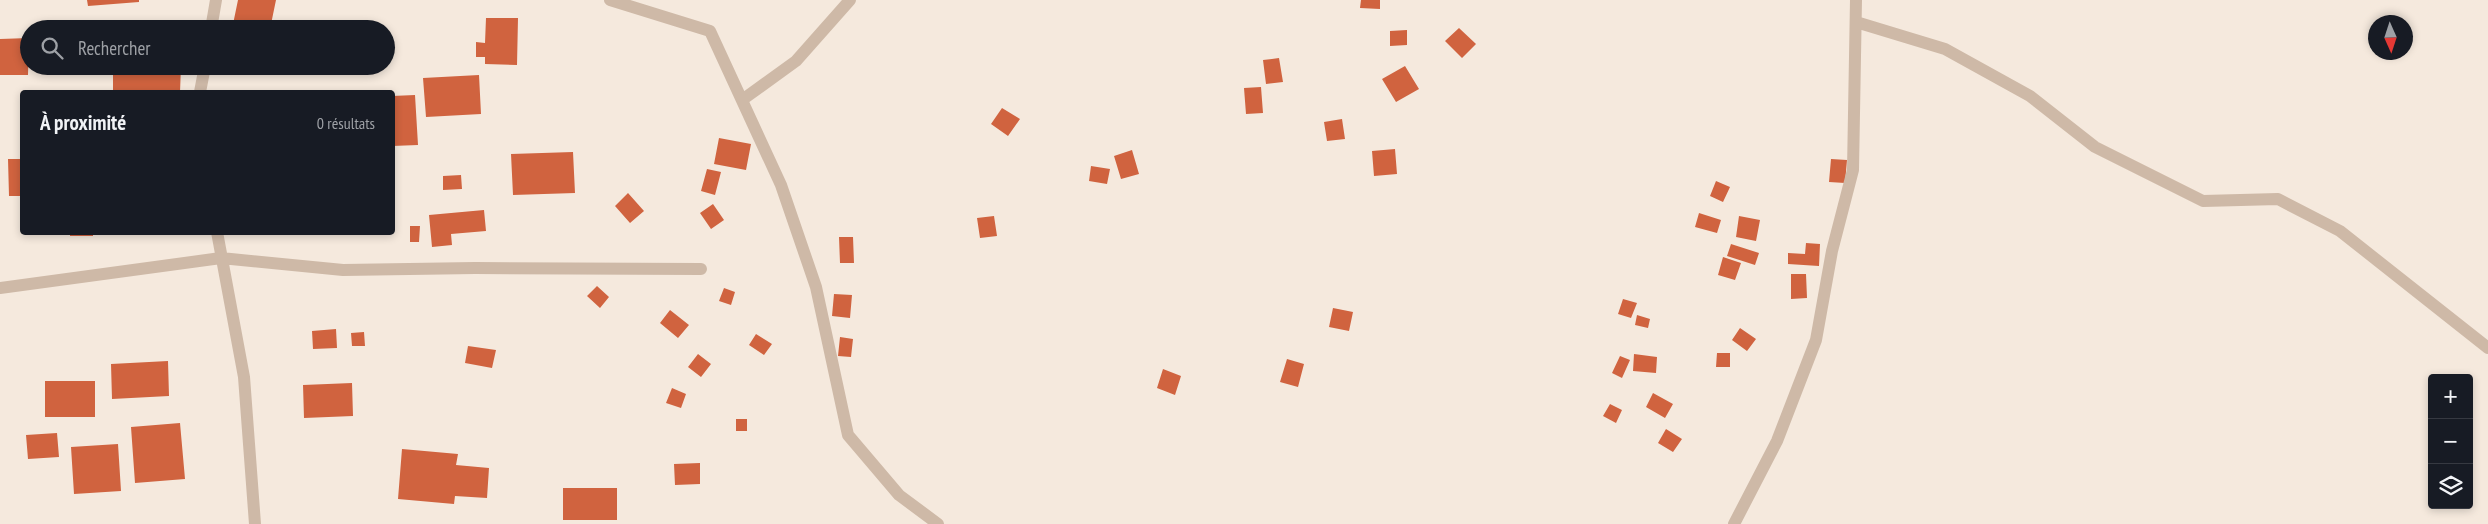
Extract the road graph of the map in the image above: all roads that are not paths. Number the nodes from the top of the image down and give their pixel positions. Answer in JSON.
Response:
{"nodes":[{"id":1,"x":216,"y":0,"type":"edge"},
{"id":2,"x":610,"y":0,"type":"edge"},
{"id":3,"x":850,"y":0,"type":"edge"},
{"id":4,"x":1856,"y":0,"type":"edge"},
{"id":5,"x":213,"y":20,"type":"edge"},
{"id":6,"x":1856,"y":22,"type":"junction"},
{"id":7,"x":203,"y":75,"type":"edge"},
{"id":8,"x":200,"y":90,"type":"edge"},
{"id":9,"x":742,"y":100,"type":"junction"},
{"id":10,"x":217,"y":235,"type":"edge"},
{"id":11,"x":221,"y":258,"type":"junction"},
{"id":12,"x":701,"y":270,"type":"dead end"},
{"id":13,"x":0,"y":288,"type":"edge"},
{"id":14,"x":2488,"y":348,"type":"edge"},
{"id":15,"x":255,"y":524,"type":"edge"},
{"id":16,"x":938,"y":524,"type":"edge"},
{"id":17,"x":1734,"y":524,"type":"edge"}],
"edges":[{"from":1,"to":5,"type":"street"},
{"from":2,"to":9,"type":"street"},
{"from":3,"to":9,"type":"street"},
{"from":4,"to":6,"type":"street"},
{"from":6,"to":14,"type":"street"},
{"from":6,"to":17,"type":"street"},
{"from":7,"to":8,"type":"street"},
{"from":9,"to":16,"type":"street"},
{"from":10,"to":11,"type":"street"},
{"from":11,"to":12,"type":"street"},
{"from":11,"to":13,"type":"street"},
{"from":11,"to":15,"type":"street"}]}
